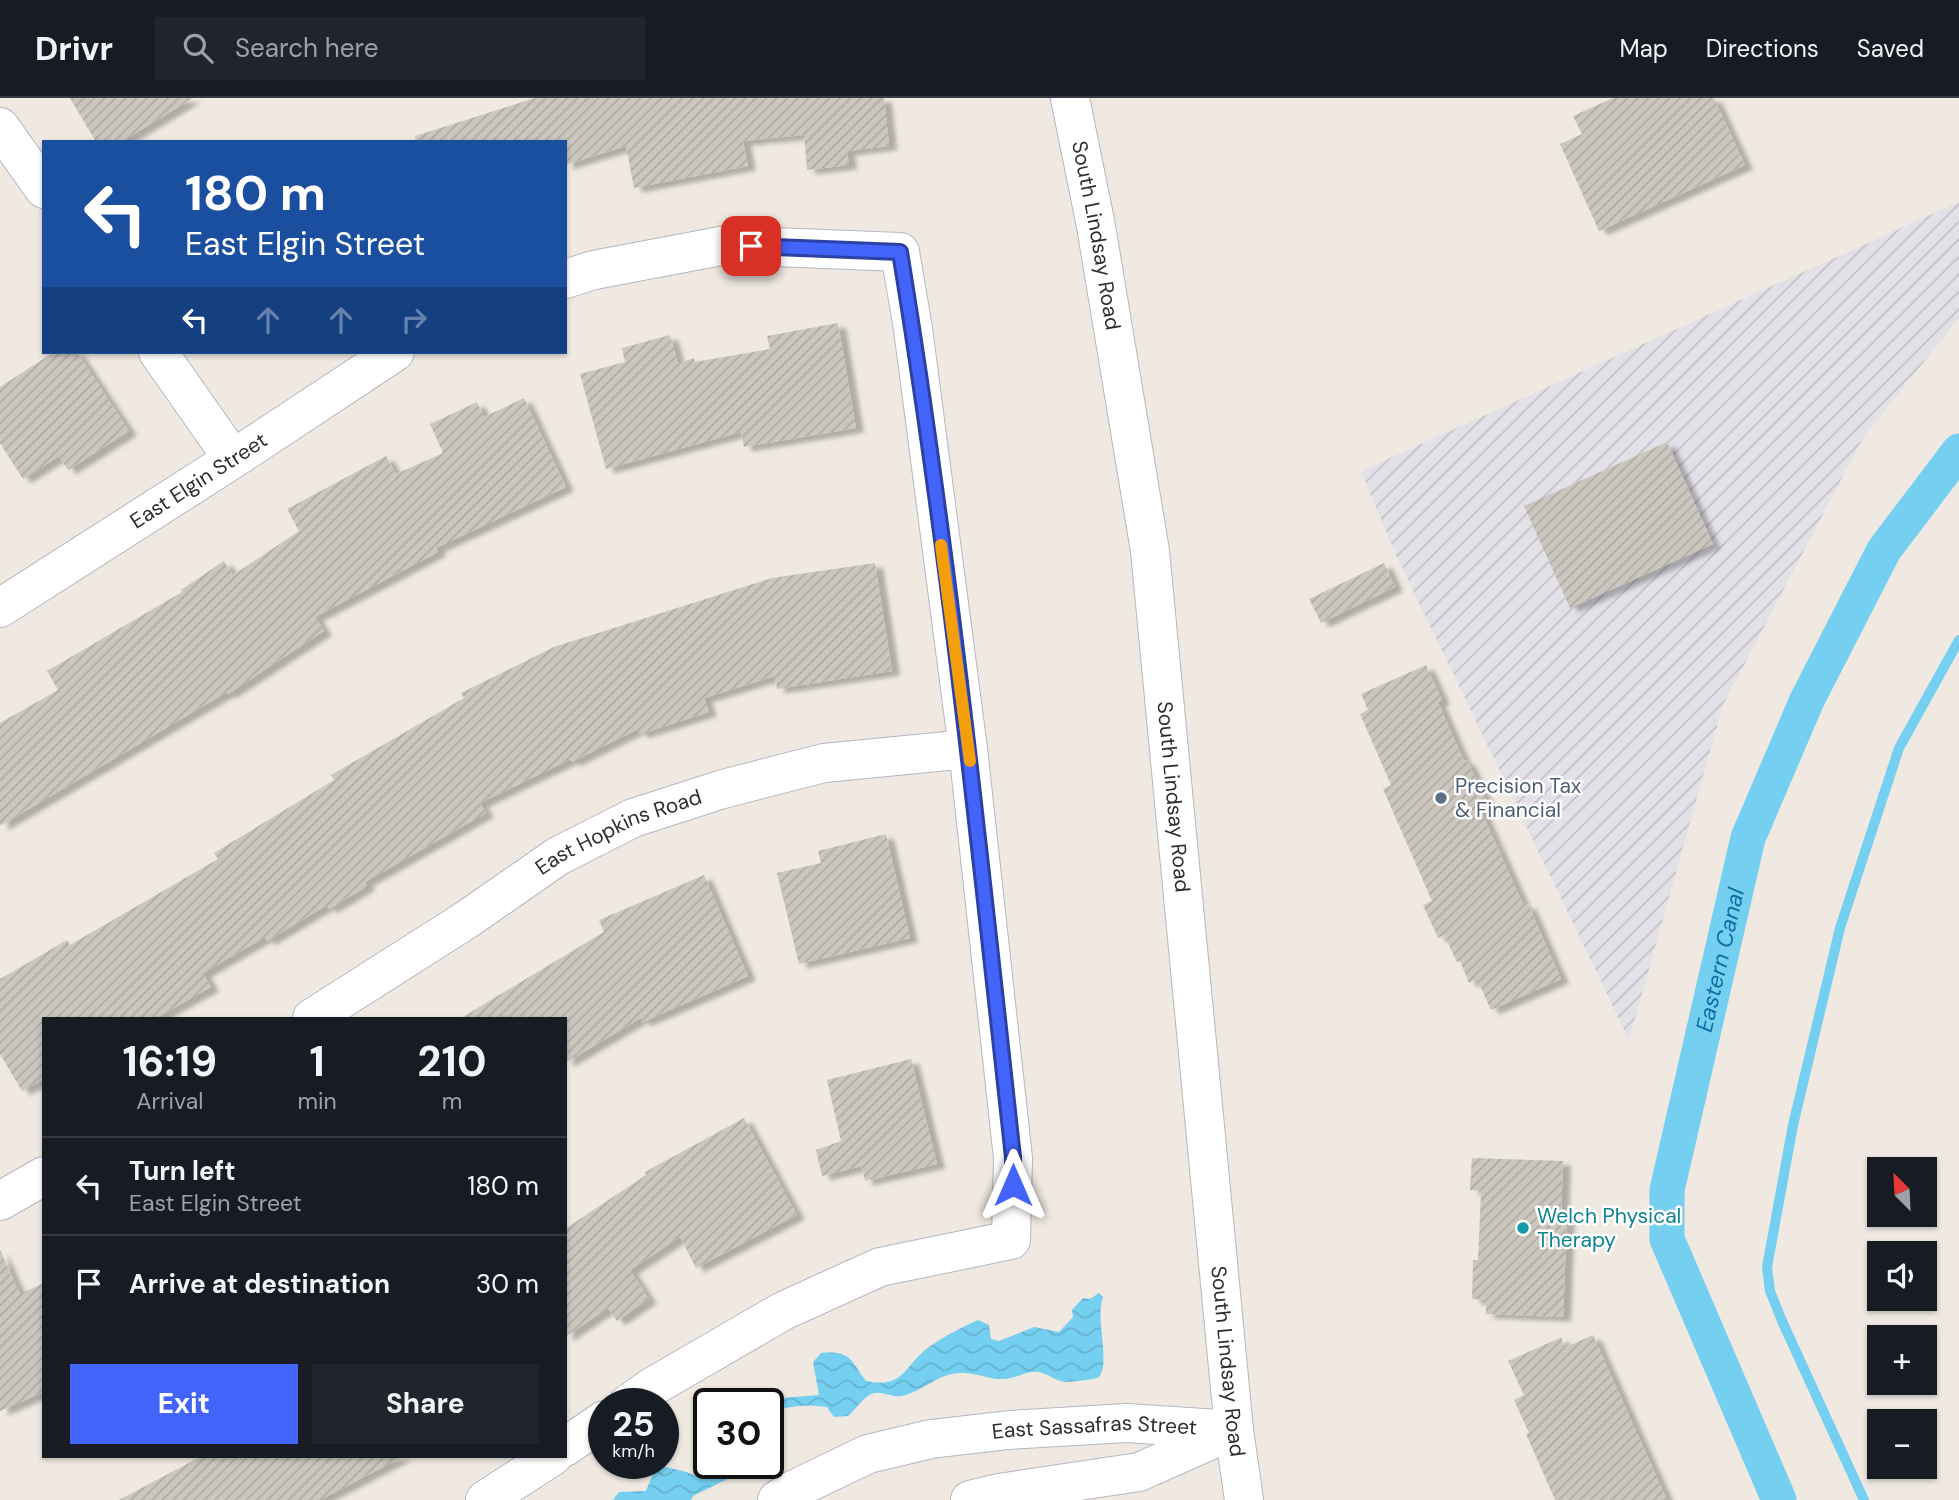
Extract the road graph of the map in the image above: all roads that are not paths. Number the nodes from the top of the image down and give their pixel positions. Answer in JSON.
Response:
{"nodes":[{"id":1,"x":1070,"y":98,"type":"edge"},
{"id":2,"x":0,"y":127,"type":"edge"},
{"id":3,"x":42,"y":186,"type":"edge"},
{"id":4,"x":567,"y":278,"type":"edge"},
{"id":5,"x":159,"y":354,"type":"edge"},
{"id":6,"x":392,"y":354,"type":"edge"},
{"id":7,"x":233,"y":459,"type":"junction"},
{"id":8,"x":0,"y":608,"type":"edge"},
{"id":9,"x":968,"y":749,"type":"junction"},
{"id":10,"x":314,"y":1017,"type":"edge"},
{"id":11,"x":42,"y":1177,"type":"edge"},
{"id":12,"x":0,"y":1201,"type":"edge"},
{"id":13,"x":651,"y":1388,"type":"edge"},
{"id":14,"x":1234,"y":1430,"type":"junction"},
{"id":15,"x":588,"y":1431,"type":"edge"},
{"id":16,"x":567,"y":1446,"type":"edge"},
{"id":17,"x":542,"y":1476,"type":"edge"},
{"id":18,"x":485,"y":1500,"type":"edge"},
{"id":19,"x":777,"y":1500,"type":"edge"},
{"id":20,"x":970,"y":1500,"type":"edge"},
{"id":21,"x":1244,"y":1500,"type":"edge"}],
"edges":[{"from":1,"to":14,"type":"street","name":"South Lindsay Road"},
{"from":2,"to":3,"type":"street"},
{"from":4,"to":9,"type":"street"},
{"from":5,"to":7,"type":"street"},
{"from":6,"to":7,"type":"street","name":"East Elgin Street"},
{"from":7,"to":8,"type":"street","name":"East Elgin Street"},
{"from":9,"to":10,"type":"street","name":"East Hopkins Road"},
{"from":9,"to":13,"type":"street"},
{"from":11,"to":12,"type":"street"},
{"from":14,"to":19,"type":"street","name":"East Sassafras Street"},
{"from":14,"to":20,"type":"street","name":"East Sassafras Street"},
{"from":14,"to":21,"type":"street","name":"South Lindsay Road"},
{"from":15,"to":16,"type":"street"},
{"from":17,"to":18,"type":"street"}]}
